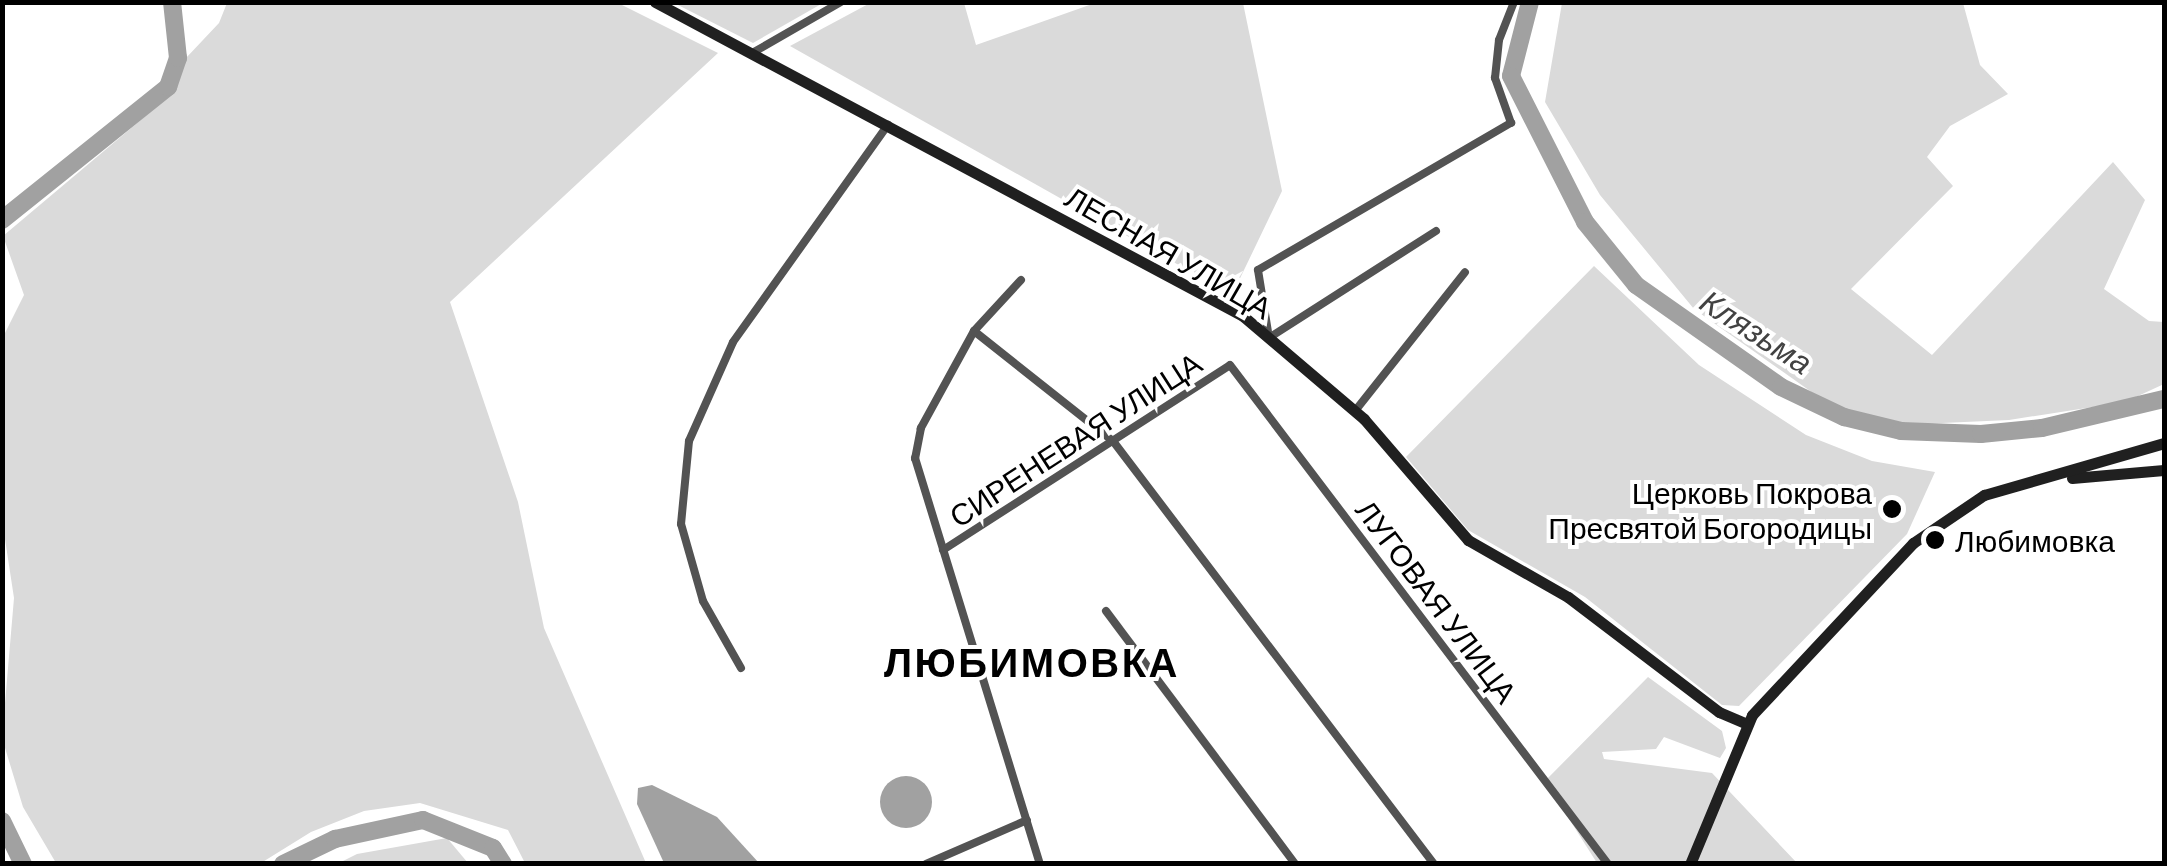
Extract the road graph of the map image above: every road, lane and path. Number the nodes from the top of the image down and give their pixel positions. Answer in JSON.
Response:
{"nodes":[{"id":1,"x":656,"y":2,"type":"edge"},
{"id":2,"x":841,"y":2,"type":"edge"},
{"id":3,"x":1514,"y":2,"type":"edge"},
{"id":4,"x":754,"y":52,"type":"junction"},
{"id":5,"x":888,"y":125,"type":"junction"},
{"id":6,"x":1436,"y":231,"type":"dead end"},
{"id":7,"x":1464,"y":272,"type":"dead end"},
{"id":8,"x":1021,"y":280,"type":"dead end"},
{"id":9,"x":974,"y":330,"type":"junction"},
{"id":10,"x":1268,"y":338,"type":"junction"},
{"id":11,"x":1230,"y":365,"type":"joint"},
{"id":12,"x":1355,"y":412,"type":"junction"},
{"id":13,"x":1113,"y":441,"type":"junction"},
{"id":14,"x":2164,"y":444,"type":"edge"},
{"id":15,"x":2164,"y":470,"type":"edge"},
{"id":16,"x":2033,"y":482,"type":"junction"},
{"id":17,"x":943,"y":550,"type":"junction"},
{"id":18,"x":1106,"y":610,"type":"dead end"},
{"id":19,"x":741,"y":668,"type":"dead end"},
{"id":20,"x":1746,"y":724,"type":"junction"},
{"id":21,"x":1026,"y":820,"type":"junction"},
{"id":22,"x":926,"y":864,"type":"edge"},
{"id":23,"x":1040,"y":864,"type":"edge"},
{"id":24,"x":1296,"y":864,"type":"edge"},
{"id":25,"x":1434,"y":864,"type":"edge"},
{"id":26,"x":1608,"y":864,"type":"edge"},
{"id":27,"x":1690,"y":864,"type":"edge"}],
"edges":[{"from":1,"to":4,"type":"street","name":"ЛЕСНАЯ УЛИЦА"},
{"from":2,"to":4,"type":"street"},
{"from":3,"to":10,"type":"street"},
{"from":4,"to":5,"type":"street","name":"ЛЕСНАЯ УЛИЦА"},
{"from":5,"to":10,"type":"street","name":"ЛЕСНАЯ УЛИЦА"},
{"from":5,"to":19,"type":"street"},
{"from":6,"to":10,"type":"street"},
{"from":7,"to":12,"type":"street"},
{"from":8,"to":9,"type":"street","name":"СИРЕНЕВАЯ УЛИЦА"},
{"from":9,"to":13,"type":"street"},
{"from":9,"to":17,"type":"street","name":"СИРЕНЕВАЯ УЛИЦА"},
{"from":10,"to":12,"type":"street","name":"ЛЕСНАЯ УЛИЦА"},
{"from":11,"to":13,"type":"street","name":"СИРЕНЕВАЯ УЛИЦА"},
{"from":11,"to":26,"type":"street","name":"ЛУГОВАЯ УЛИЦА"},
{"from":12,"to":20,"type":"street","name":"ЛЕСНАЯ УЛИЦА"},
{"from":13,"to":17,"type":"street","name":"СИРЕНЕВАЯ УЛИЦА"},
{"from":13,"to":25,"type":"street"},
{"from":14,"to":16,"type":"street"},
{"from":15,"to":16,"type":"street"},
{"from":16,"to":20,"type":"street"},
{"from":17,"to":21,"type":"street","name":"СИРЕНЕВАЯ УЛИЦА"},
{"from":18,"to":24,"type":"street"},
{"from":20,"to":27,"type":"street"},
{"from":21,"to":22,"type":"street"},
{"from":21,"to":23,"type":"street","name":"СИРЕНЕВАЯ УЛИЦА"}]}
